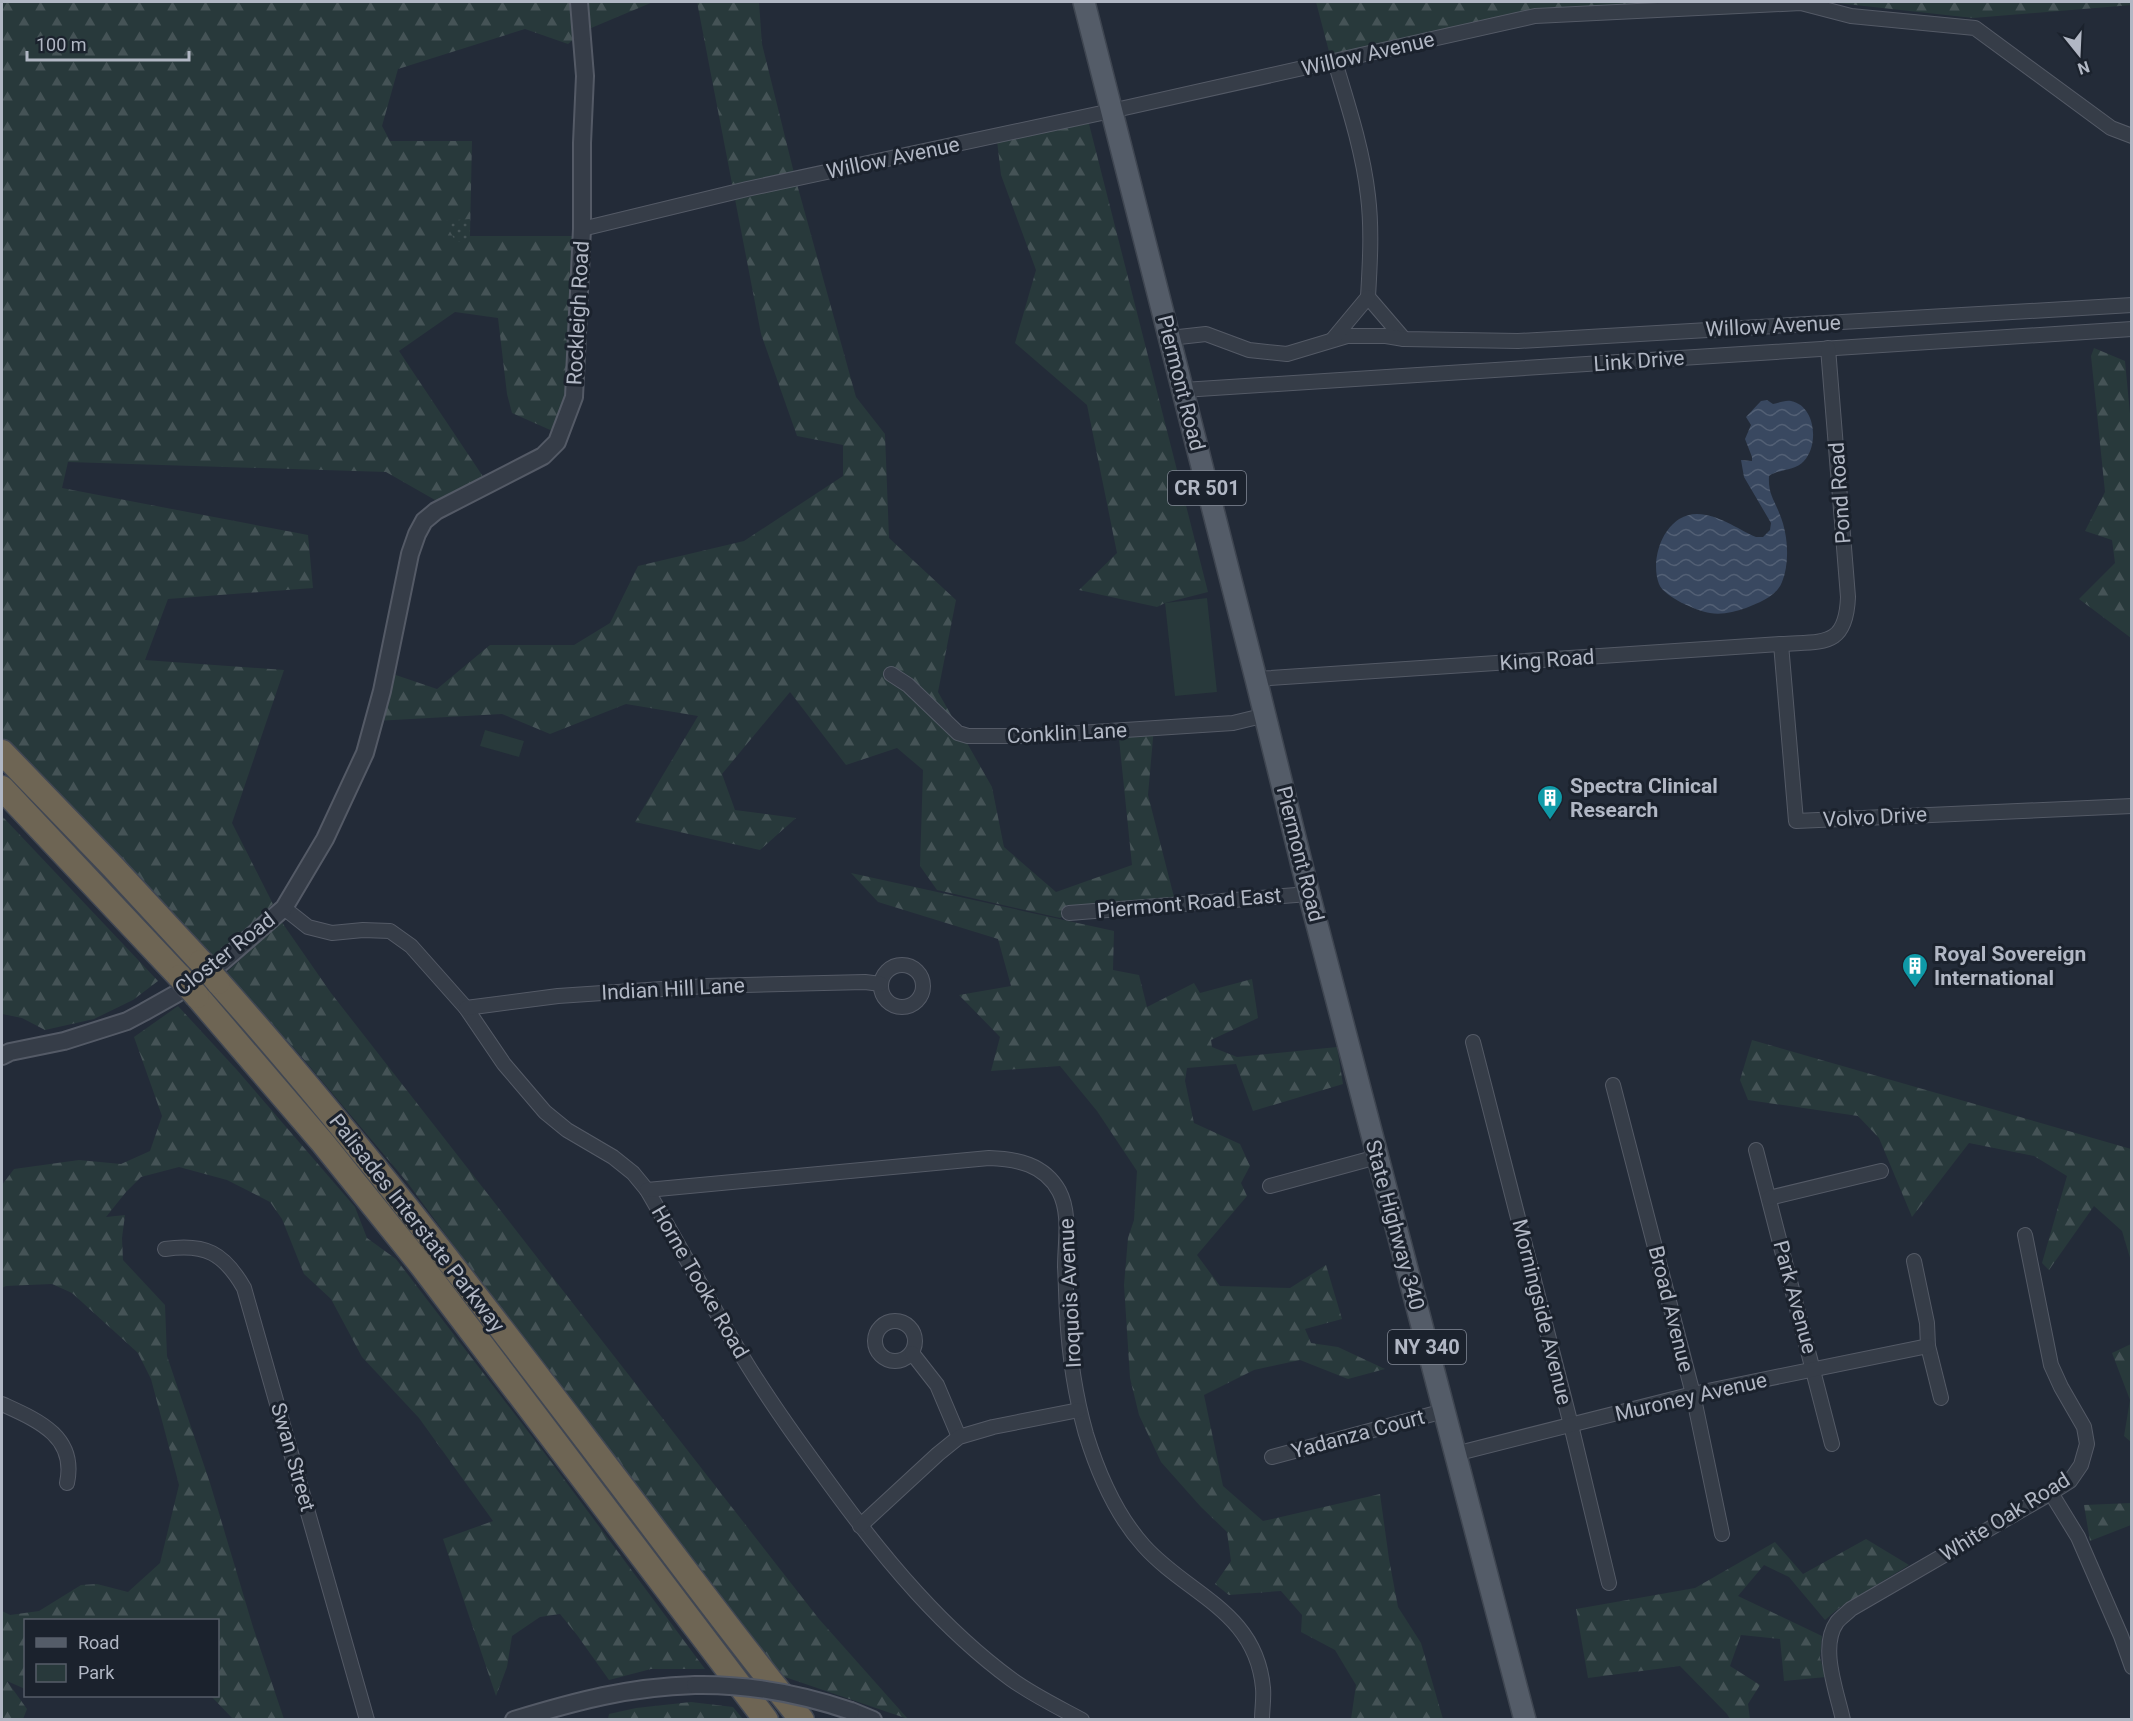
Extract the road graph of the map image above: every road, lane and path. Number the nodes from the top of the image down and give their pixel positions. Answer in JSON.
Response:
{"nodes":[{"id":1,"x":579,"y":2,"type":"edge"},
{"id":2,"x":1084,"y":2,"type":"edge"},
{"id":3,"x":1335,"y":62,"type":"junction"},
{"id":4,"x":1111,"y":111,"type":"junction"},
{"id":5,"x":2132,"y":136,"type":"edge"},
{"id":6,"x":582,"y":229,"type":"junction"},
{"id":7,"x":1368,"y":297,"type":"junction"},
{"id":8,"x":2132,"y":305,"type":"edge"},
{"id":9,"x":2132,"y":329,"type":"edge"},
{"id":10,"x":1170,"y":338,"type":"junction"},
{"id":11,"x":1333,"y":339,"type":"junction"},
{"id":12,"x":1404,"y":339,"type":"junction"},
{"id":13,"x":1828,"y":348,"type":"junction"},
{"id":14,"x":1183,"y":390,"type":"junction"},
{"id":15,"x":1838,"y":635,"type":"joint"},
{"id":16,"x":1781,"y":644,"type":"junction"},
{"id":17,"x":891,"y":674,"type":"dead end"},
{"id":18,"x":1256,"y":679,"type":"junction"},
{"id":19,"x":1266,"y":715,"type":"junction"},
{"id":20,"x":2,"y":752,"type":"edge"},
{"id":21,"x":364,"y":753,"type":"joint"},
{"id":22,"x":2,"y":788,"type":"edge"},
{"id":23,"x":2132,"y":806,"type":"edge"},
{"id":24,"x":1309,"y":894,"type":"junction"},
{"id":25,"x":284,"y":908,"type":"junction"},
{"id":26,"x":1069,"y":913,"type":"dead end"},
{"id":27,"x":1330,"y":974,"type":"joint"},
{"id":28,"x":881,"y":984,"type":"dead end"},
{"id":29,"x":466,"y":1008,"type":"junction"},
{"id":30,"x":1473,"y":1042,"type":"dead end"},
{"id":31,"x":2,"y":1056,"type":"edge"},
{"id":32,"x":1613,"y":1085,"type":"dead end"},
{"id":33,"x":1756,"y":1150,"type":"dead end"},
{"id":34,"x":1377,"y":1157,"type":"junction"},
{"id":35,"x":1881,"y":1171,"type":"dead end"},
{"id":36,"x":1270,"y":1186,"type":"dead end"},
{"id":37,"x":647,"y":1190,"type":"junction"},
{"id":38,"x":1769,"y":1198,"type":"junction"},
{"id":39,"x":2025,"y":1235,"type":"dead end"},
{"id":40,"x":165,"y":1249,"type":"dead end"},
{"id":41,"x":1914,"y":1261,"type":"dead end"},
{"id":42,"x":1928,"y":1346,"type":"junction"},
{"id":43,"x":912,"y":1353,"type":"dead end"},
{"id":44,"x":1814,"y":1370,"type":"junction"},
{"id":45,"x":1693,"y":1394,"type":"junction"},
{"id":46,"x":1941,"y":1398,"type":"dead end"},
{"id":47,"x":2,"y":1404,"type":"edge"},
{"id":48,"x":1079,"y":1410,"type":"junction"},
{"id":49,"x":1444,"y":1411,"type":"junction"},
{"id":50,"x":1571,"y":1425,"type":"junction"},
{"id":51,"x":959,"y":1437,"type":"junction"},
{"id":52,"x":1832,"y":1444,"type":"dead end"},
{"id":53,"x":1455,"y":1454,"type":"junction"},
{"id":54,"x":1272,"y":1458,"type":"dead end"},
{"id":55,"x":67,"y":1483,"type":"dead end"},
{"id":56,"x":2051,"y":1493,"type":"junction"},
{"id":57,"x":860,"y":1526,"type":"junction"},
{"id":58,"x":1722,"y":1534,"type":"dead end"},
{"id":59,"x":1609,"y":1583,"type":"dead end"},
{"id":60,"x":2132,"y":1667,"type":"edge"},
{"id":61,"x":367,"y":1719,"type":"edge"},
{"id":62,"x":514,"y":1719,"type":"edge"},
{"id":63,"x":766,"y":1719,"type":"edge"},
{"id":64,"x":802,"y":1719,"type":"edge"},
{"id":65,"x":873,"y":1719,"type":"edge"},
{"id":66,"x":1082,"y":1719,"type":"edge"},
{"id":67,"x":1262,"y":1719,"type":"edge"},
{"id":68,"x":1525,"y":1719,"type":"edge"},
{"id":69,"x":1843,"y":1719,"type":"edge"}],
"edges":[{"from":1,"to":6,"type":"street","name":"Rockleigh Road"},
{"from":2,"to":4,"type":"main road","name":"Piermont Road","number":"CR 501"},
{"from":3,"to":4,"type":"street","name":"Willow Avenue"},
{"from":3,"to":5,"type":"street","name":"Willow Avenue"},
{"from":3,"to":7,"type":"street"},
{"from":4,"to":6,"type":"street","name":"Willow Avenue"},
{"from":4,"to":10,"type":"main road","name":"Piermont Road","number":"CR 501"},
{"from":6,"to":21,"type":"street","name":"Rockleigh Road"},
{"from":7,"to":11,"type":"street"},
{"from":7,"to":12,"type":"street"},
{"from":8,"to":12,"type":"street","name":"Willow Avenue"},
{"from":9,"to":13,"type":"street","name":"Link Drive"},
{"from":10,"to":11,"type":"street","name":"Willow Avenue"},
{"from":10,"to":14,"type":"main road","name":"Piermont Road","number":"CR 501"},
{"from":11,"to":12,"type":"street","name":"Willow Avenue"},
{"from":13,"to":14,"type":"street","name":"Link Drive"},
{"from":13,"to":15,"type":"street","name":"Pond Road"},
{"from":14,"to":18,"type":"main road","name":"Piermont Road","number":"CR 501"},
{"from":15,"to":16,"type":"street","name":"King Road"},
{"from":16,"to":18,"type":"street","name":"King Road"},
{"from":16,"to":23,"type":"street","name":"Volvo Drive"},
{"from":17,"to":19,"type":"street","name":"Conklin Lane"},
{"from":18,"to":19,"type":"main road","name":"Piermont Road","number":"CR 501"},
{"from":19,"to":24,"type":"main road","name":"Piermont Road","number":"CR 501"},
{"from":20,"to":64,"type":"highway","name":"Palisades Interstate Parkway","bridge":true},
{"from":21,"to":25,"type":"street","name":"Closter Road"},
{"from":22,"to":63,"type":"highway","name":"Palisades Interstate Parkway","bridge":true},
{"from":24,"to":26,"type":"street","name":"Piermont Road East"},
{"from":24,"to":27,"type":"main road","name":"Piermont Road","number":"CR 501"},
{"from":25,"to":29,"type":"street","name":"Horne Tooke Road"},
{"from":25,"to":31,"type":"street","name":"Closter Road"},
{"from":27,"to":34,"type":"main road","name":"State Highway 340","number":"NY 340"},
{"from":28,"to":29,"type":"street","name":"Indian Hill Lane"},
{"from":29,"to":37,"type":"street","name":"Horne Tooke Road"},
{"from":30,"to":50,"type":"street","name":"Morningside Avenue"},
{"from":32,"to":45,"type":"street","name":"Broad Avenue"},
{"from":33,"to":38,"type":"street","name":"Park Avenue"},
{"from":34,"to":36,"type":"street"},
{"from":34,"to":49,"type":"main road","name":"State Highway 340","number":"NY 340"},
{"from":35,"to":38,"type":"street"},
{"from":37,"to":48,"type":"street","name":"Iroquois Avenue"},
{"from":37,"to":57,"type":"street","name":"Horne Tooke Road"},
{"from":38,"to":44,"type":"street","name":"Park Avenue"},
{"from":39,"to":56,"type":"street","name":"White Oak Road"},
{"from":40,"to":61,"type":"street","name":"Swan Street"},
{"from":41,"to":42,"type":"street"},
{"from":42,"to":44,"type":"street","name":"Muroney Avenue"},
{"from":42,"to":46,"type":"street"},
{"from":43,"to":51,"type":"street"},
{"from":44,"to":45,"type":"street","name":"Muroney Avenue"},
{"from":44,"to":52,"type":"street","name":"Park Avenue"},
{"from":45,"to":50,"type":"street","name":"Muroney Avenue"},
{"from":45,"to":58,"type":"street","name":"Broad Avenue"},
{"from":47,"to":55,"type":"street"},
{"from":48,"to":51,"type":"street"},
{"from":48,"to":67,"type":"street","name":"Iroquois Avenue"},
{"from":49,"to":53,"type":"main road","name":"State Highway 340","number":"NY 340"},
{"from":49,"to":54,"type":"street","name":"Yadanza Court"},
{"from":50,"to":53,"type":"street","name":"Muroney Avenue"},
{"from":50,"to":59,"type":"street","name":"Morningside Avenue"},
{"from":51,"to":57,"type":"street"},
{"from":53,"to":68,"type":"main road","name":"State Highway 340","number":"NY 340"},
{"from":56,"to":60,"type":"street"},
{"from":56,"to":69,"type":"street","name":"White Oak Road"},
{"from":57,"to":66,"type":"street","name":"Horne Tooke Road"},
{"from":62,"to":65,"type":"street","bridge":true}]}
